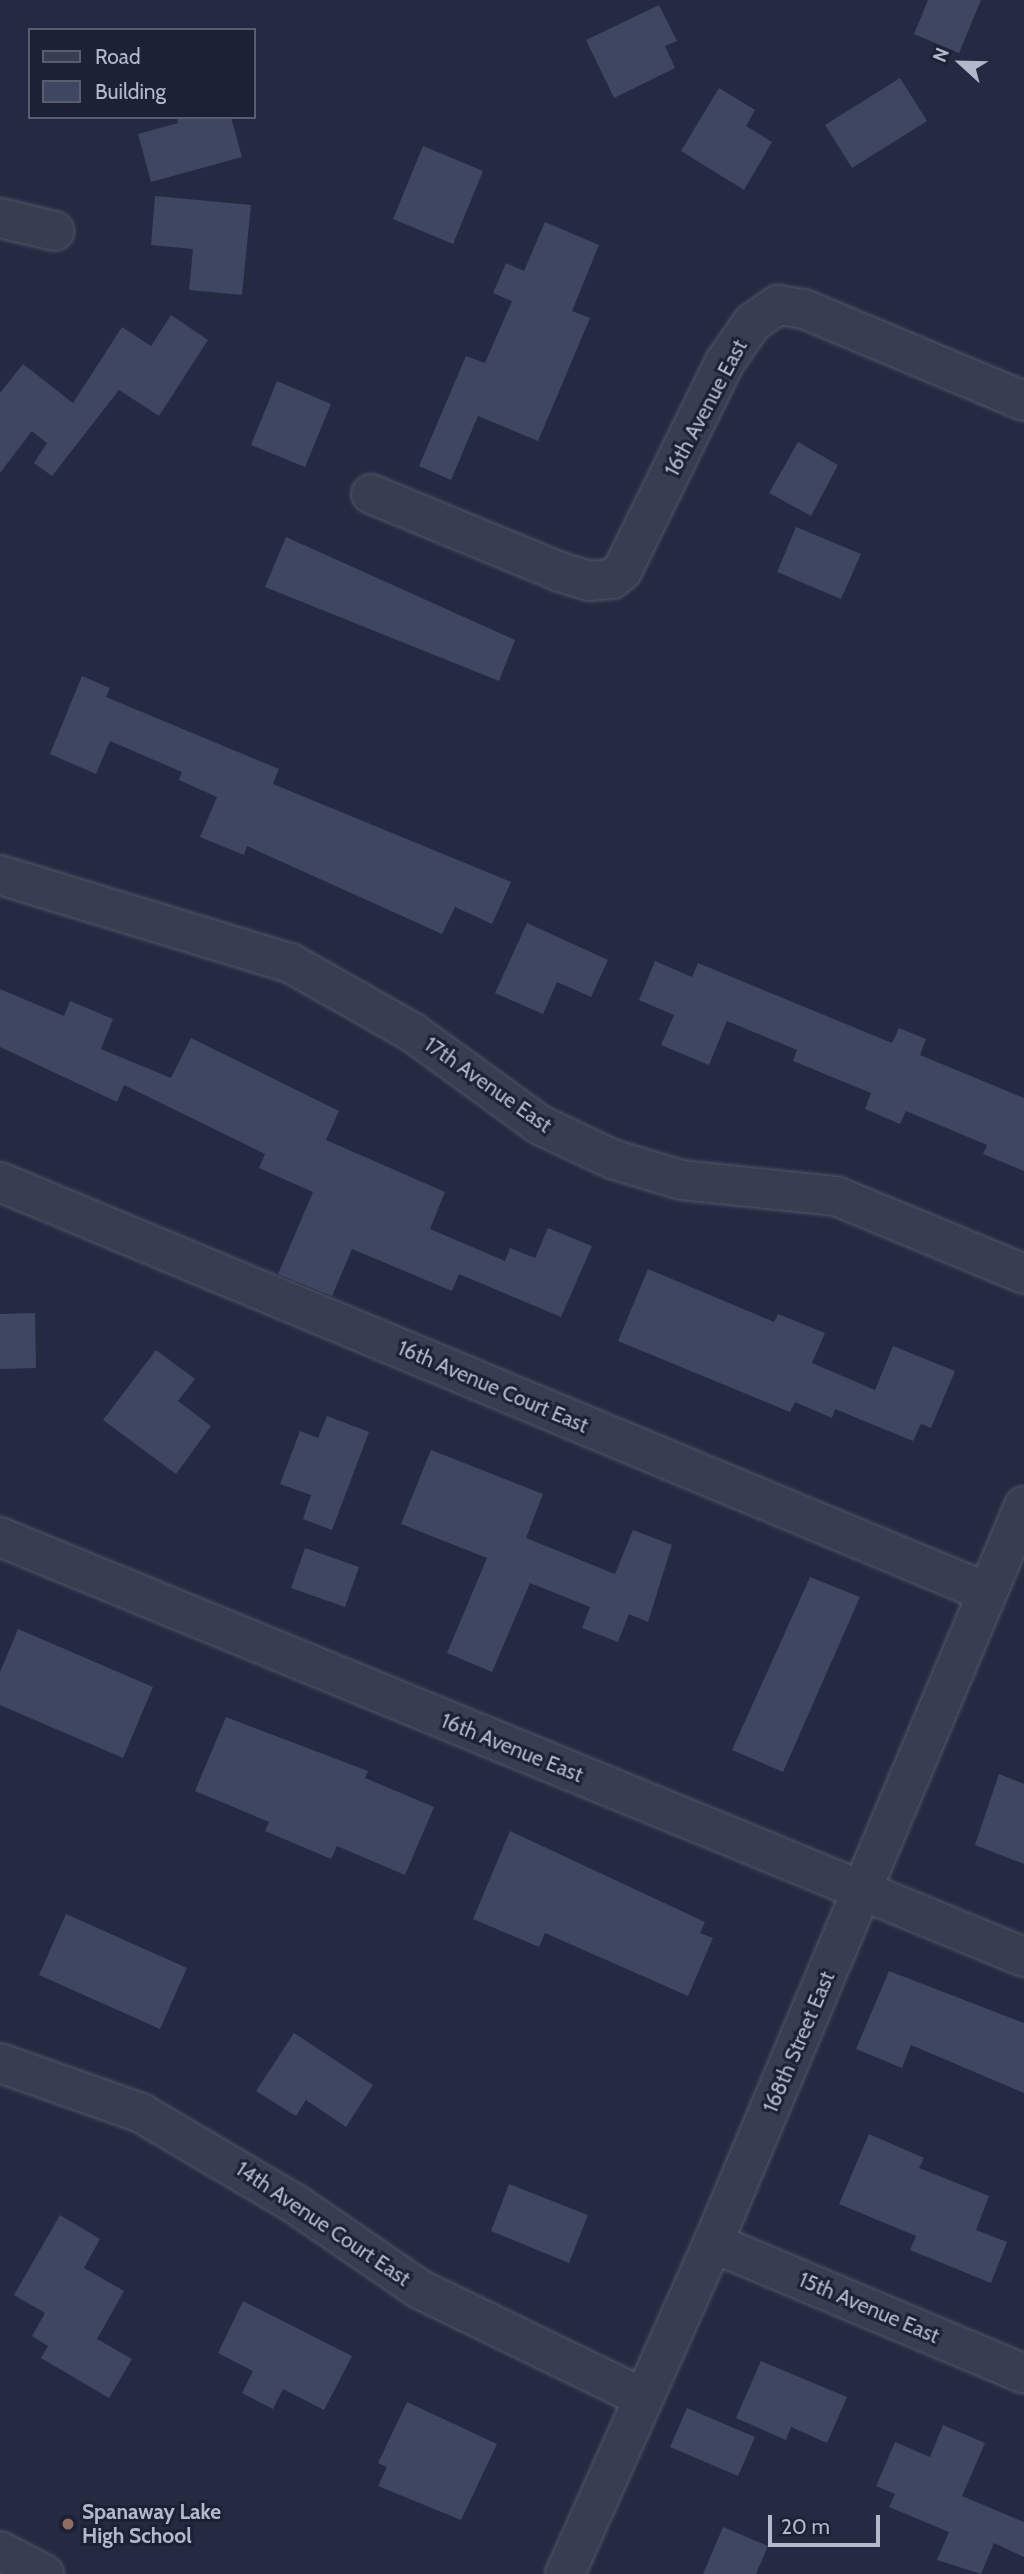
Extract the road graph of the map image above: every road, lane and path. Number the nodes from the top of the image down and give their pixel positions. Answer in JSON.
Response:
{"nodes":[{"id":1,"x":0,"y":218,"type":"edge"},
{"id":2,"x":54,"y":231,"type":"dead end"},
{"id":3,"x":1024,"y":401,"type":"edge"},
{"id":4,"x":371,"y":494,"type":"dead end"},
{"id":5,"x":0,"y":875,"type":"edge"},
{"id":6,"x":0,"y":1182,"type":"edge"},
{"id":7,"x":1024,"y":1274,"type":"edge"},
{"id":8,"x":1024,"y":1506,"type":"edge"},
{"id":9,"x":0,"y":1537,"type":"edge"},
{"id":10,"x":986,"y":1592,"type":"junction"},
{"id":11,"x":863,"y":1892,"type":"junction"},
{"id":12,"x":1024,"y":1957,"type":"edge"},
{"id":13,"x":0,"y":2063,"type":"edge"},
{"id":14,"x":713,"y":2243,"type":"junction"},
{"id":15,"x":1024,"y":2374,"type":"edge"},
{"id":16,"x":641,"y":2397,"type":"junction"},
{"id":17,"x":0,"y":2551,"type":"edge"},
{"id":18,"x":44,"y":2574,"type":"edge"},
{"id":19,"x":565,"y":2574,"type":"edge"}],
"edges":[{"from":1,"to":2,"type":"street"},
{"from":3,"to":4,"type":"street","name":"16th Avenue East"},
{"from":5,"to":7,"type":"street","name":"17th Avenue East"},
{"from":6,"to":10,"type":"street","name":"16th Avenue Court East"},
{"from":8,"to":10,"type":"street","name":"168th Street East"},
{"from":9,"to":11,"type":"street","name":"16th Avenue East"},
{"from":10,"to":11,"type":"street","name":"168th Street East"},
{"from":11,"to":12,"type":"street","name":"16th Avenue East"},
{"from":11,"to":14,"type":"street","name":"168th Street East"},
{"from":13,"to":16,"type":"street","name":"14th Avenue Court East"},
{"from":14,"to":15,"type":"street","name":"15th Avenue East"},
{"from":14,"to":16,"type":"street","name":"168th Street East"},
{"from":16,"to":19,"type":"street","name":"168th Street East"},
{"from":17,"to":18,"type":"street"}]}
